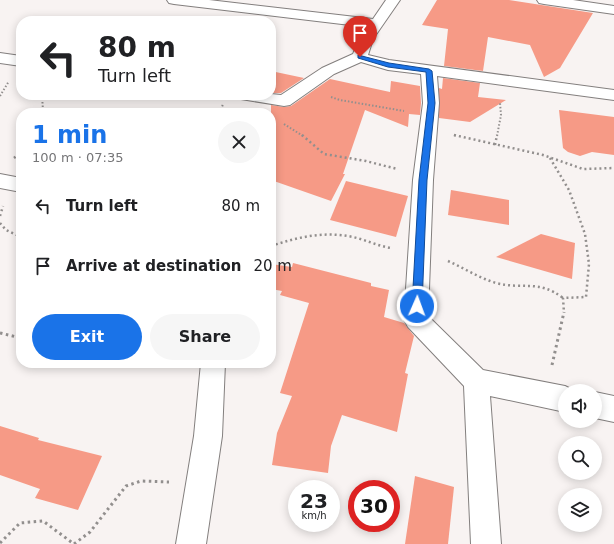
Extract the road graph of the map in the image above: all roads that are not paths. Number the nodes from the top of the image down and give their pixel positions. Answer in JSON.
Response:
{"nodes":[{"id":1,"x":174,"y":0,"type":"edge"},
{"id":2,"x":393,"y":0,"type":"edge"},
{"id":3,"x":544,"y":0,"type":"edge"},
{"id":4,"x":614,"y":10,"type":"edge"},
{"id":5,"x":376,"y":24,"type":"junction"},
{"id":6,"x":360,"y":57,"type":"junction"},
{"id":7,"x":0,"y":58,"type":"edge"},
{"id":8,"x":16,"y":60,"type":"edge"},
{"id":9,"x":429,"y":71,"type":"junction"},
{"id":10,"x":614,"y":95,"type":"edge"},
{"id":11,"x":276,"y":100,"type":"edge"},
{"id":12,"x":0,"y":181,"type":"edge"},
{"id":13,"x":16,"y":184,"type":"edge"},
{"id":14,"x":212,"y":368,"type":"edge"},
{"id":15,"x":476,"y":381,"type":"junction"},
{"id":16,"x":556,"y":397,"type":"edge"},
{"id":17,"x":602,"y":406,"type":"edge"},
{"id":18,"x":614,"y":409,"type":"edge"},
{"id":19,"x":191,"y":544,"type":"edge"},
{"id":20,"x":486,"y":544,"type":"edge"}],
"edges":[{"from":1,"to":5,"type":"street"},
{"from":2,"to":5,"type":"street"},
{"from":3,"to":4,"type":"street"},
{"from":5,"to":6,"type":"street"},
{"from":6,"to":9,"type":"street"},
{"from":6,"to":11,"type":"street"},
{"from":7,"to":8,"type":"street"},
{"from":9,"to":10,"type":"street"},
{"from":9,"to":15,"type":"street"},
{"from":12,"to":13,"type":"street"},
{"from":14,"to":19,"type":"street"},
{"from":15,"to":16,"type":"street"},
{"from":15,"to":20,"type":"street"},
{"from":17,"to":18,"type":"street"}]}
